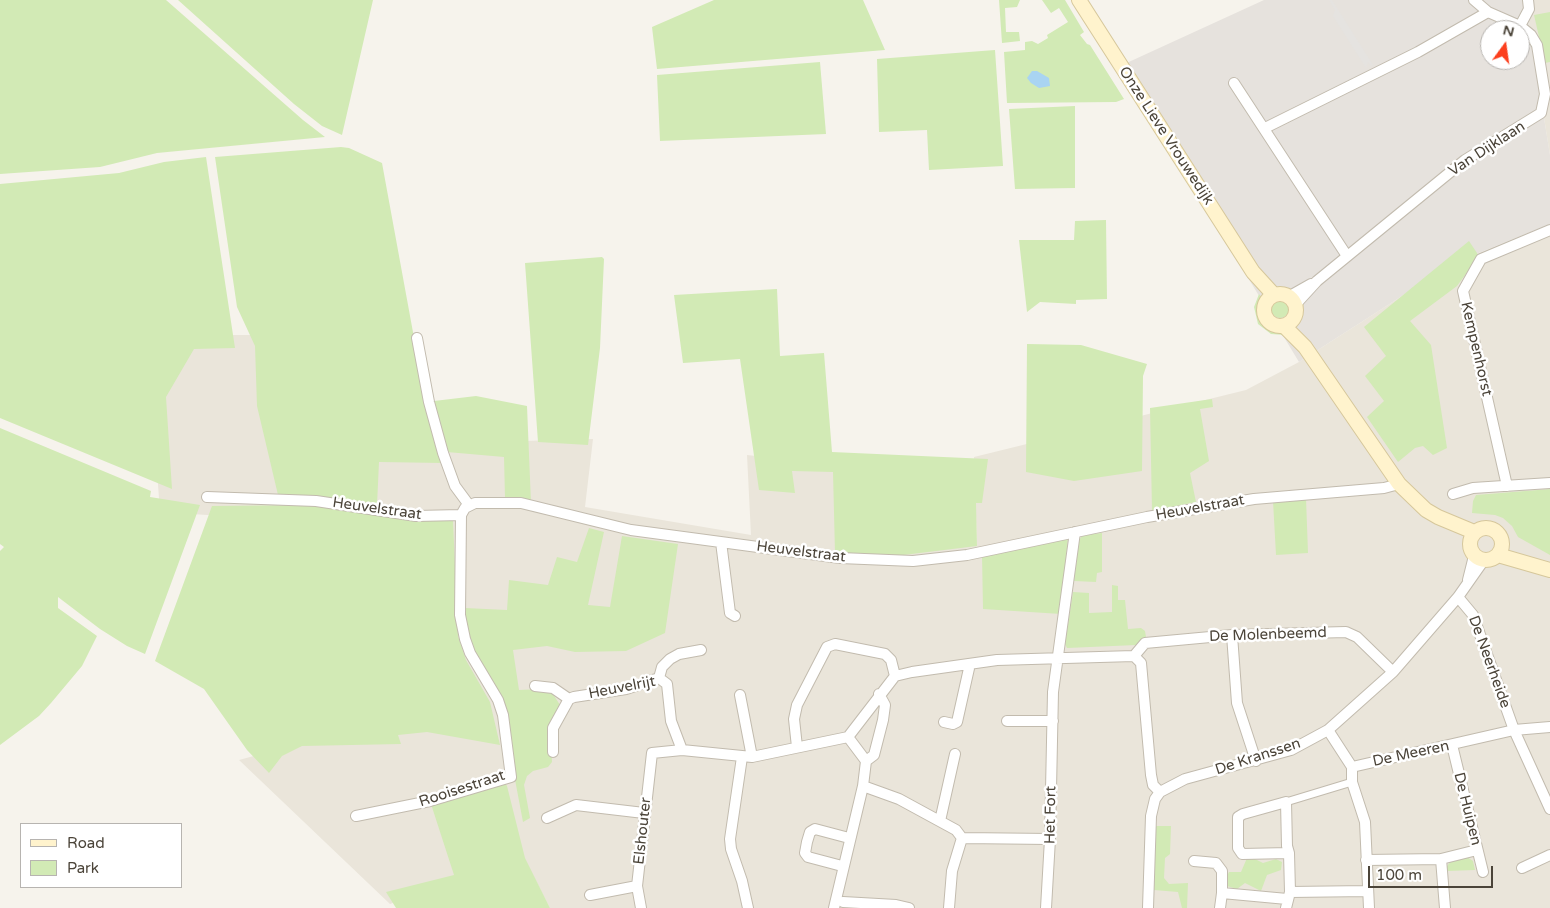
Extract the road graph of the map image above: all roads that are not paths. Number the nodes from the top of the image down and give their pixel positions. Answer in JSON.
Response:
{"nodes":[{"id":1,"x":1079,"y":0,"type":"edge"},
{"id":2,"x":1474,"y":0,"type":"edge"},
{"id":3,"x":1528,"y":0,"type":"edge"},
{"id":4,"x":1488,"y":12,"type":"junction"},
{"id":5,"x":1506,"y":20,"type":"edge"},
{"id":6,"x":1523,"y":20,"type":"edge"},
{"id":7,"x":1530,"y":34,"type":"edge"},
{"id":8,"x":1234,"y":83,"type":"dead end"},
{"id":9,"x":1264,"y":128,"type":"junction"},
{"id":10,"x":1550,"y":230,"type":"edge"},
{"id":11,"x":1347,"y":256,"type":"junction"},
{"id":12,"x":1281,"y":299,"type":"junction"},
{"id":13,"x":1288,"y":323,"type":"junction"},
{"id":14,"x":417,"y":338,"type":"dead end"},
{"id":15,"x":1550,"y":483,"type":"edge"},
{"id":16,"x":1399,"y":484,"type":"junction"},
{"id":17,"x":1507,"y":486,"type":"junction"},
{"id":18,"x":1453,"y":494,"type":"dead end"},
{"id":19,"x":207,"y":497,"type":"dead end"},
{"id":20,"x":469,"y":505,"type":"junction"},
{"id":21,"x":461,"y":515,"type":"junction"},
{"id":22,"x":1075,"y":532,"type":"junction"},
{"id":23,"x":1472,"y":537,"type":"junction"},
{"id":24,"x":721,"y":542,"type":"junction"},
{"id":25,"x":1500,"y":550,"type":"junction"},
{"id":26,"x":1479,"y":558,"type":"junction"},
{"id":27,"x":1550,"y":570,"type":"edge"},
{"id":28,"x":1458,"y":597,"type":"junction"},
{"id":29,"x":734,"y":616,"type":"dead end"},
{"id":30,"x":1232,"y":635,"type":"junction"},
{"id":31,"x":701,"y":650,"type":"dead end"},
{"id":32,"x":1134,"y":656,"type":"junction"},
{"id":33,"x":1059,"y":657,"type":"junction"},
{"id":34,"x":970,"y":664,"type":"junction"},
{"id":35,"x":1393,"y":672,"type":"junction"},
{"id":36,"x":894,"y":676,"type":"junction"},
{"id":37,"x":659,"y":678,"type":"junction"},
{"id":38,"x":535,"y":686,"type":"dead end"},
{"id":39,"x":879,"y":694,"type":"junction"},
{"id":40,"x":740,"y":695,"type":"dead end"},
{"id":41,"x":569,"y":699,"type":"junction"},
{"id":42,"x":1007,"y":721,"type":"dead end"},
{"id":43,"x":1053,"y":721,"type":"junction"},
{"id":44,"x":944,"y":722,"type":"dead end"},
{"id":45,"x":1550,"y":727,"type":"edge"},
{"id":46,"x":1328,"y":730,"type":"junction"},
{"id":47,"x":1514,"y":730,"type":"junction"},
{"id":48,"x":848,"y":737,"type":"junction"},
{"id":49,"x":1452,"y":745,"type":"junction"},
{"id":50,"x":797,"y":747,"type":"junction"},
{"id":51,"x":682,"y":750,"type":"junction"},
{"id":52,"x":553,"y":752,"type":"dead end"},
{"id":53,"x":955,"y":754,"type":"dead end"},
{"id":54,"x":747,"y":757,"type":"junction"},
{"id":55,"x":866,"y":761,"type":"junction"},
{"id":56,"x":1256,"y":761,"type":"junction"},
{"id":57,"x":1352,"y":767,"type":"junction"},
{"id":58,"x":1352,"y":782,"type":"junction"},
{"id":59,"x":863,"y":786,"type":"junction"},
{"id":60,"x":1160,"y":792,"type":"junction"},
{"id":61,"x":1286,"y":802,"type":"junction"},
{"id":62,"x":1550,"y":809,"type":"edge"},
{"id":63,"x":644,"y":813,"type":"junction"},
{"id":64,"x":356,"y":816,"type":"dead end"},
{"id":65,"x":546,"y":818,"type":"dead end"},
{"id":66,"x":940,"y":821,"type":"junction"},
{"id":67,"x":849,"y":838,"type":"junction"},
{"id":68,"x":962,"y":838,"type":"junction"},
{"id":69,"x":1050,"y":839,"type":"junction"},
{"id":70,"x":1477,"y":850,"type":"junction"},
{"id":71,"x":1289,"y":853,"type":"junction"},
{"id":72,"x":1550,"y":855,"type":"edge"},
{"id":73,"x":1442,"y":859,"type":"junction"},
{"id":74,"x":1366,"y":860,"type":"junction"},
{"id":75,"x":1194,"y":861,"type":"dead end"},
{"id":76,"x":842,"y":866,"type":"junction"},
{"id":77,"x":1522,"y":868,"type":"dead end"},
{"id":78,"x":1483,"y":872,"type":"dead end"},
{"id":79,"x":637,"y":886,"type":"junction"},
{"id":80,"x":1368,"y":891,"type":"junction"},
{"id":81,"x":1222,"y":893,"type":"junction"},
{"id":82,"x":590,"y":895,"type":"dead end"},
{"id":83,"x":1288,"y":900,"type":"edge"},
{"id":84,"x":843,"y":902,"type":"dead end"},
{"id":85,"x":640,"y":908,"type":"edge"},
{"id":86,"x":748,"y":908,"type":"edge"},
{"id":87,"x":834,"y":908,"type":"edge"},
{"id":88,"x":907,"y":908,"type":"edge"},
{"id":89,"x":948,"y":908,"type":"edge"},
{"id":90,"x":1046,"y":908,"type":"edge"},
{"id":91,"x":1148,"y":908,"type":"edge"},
{"id":92,"x":1220,"y":908,"type":"edge"},
{"id":93,"x":1369,"y":908,"type":"edge"},
{"id":94,"x":1445,"y":908,"type":"edge"}],
"edges":[{"from":1,"to":12,"type":"main road","name":"Onze Lieve Vrouwedijk"},
{"from":2,"to":4,"type":"street","name":"Van Dijklaan"},
{"from":3,"to":6,"type":"street"},
{"from":4,"to":5,"type":"street","name":"Van Dijklaan"},
{"from":4,"to":9,"type":"street"},
{"from":7,"to":11,"type":"street","name":"Van Dijklaan"},
{"from":8,"to":9,"type":"street"},
{"from":9,"to":11,"type":"street"},
{"from":10,"to":17,"type":"street","name":"Kempenhorst"},
{"from":11,"to":12,"type":"street","name":"Van Dijklaan"},
{"from":12,"to":13,"type":"main road"},
{"from":12,"to":13,"type":"main road"},
{"from":13,"to":16,"type":"main road"},
{"from":14,"to":20,"type":"street"},
{"from":15,"to":17,"type":"street"},
{"from":16,"to":22,"type":"street","name":"Heuvelstraat"},
{"from":16,"to":23,"type":"main road"},
{"from":17,"to":18,"type":"street"},
{"from":19,"to":21,"type":"street","name":"Heuvelstraat"},
{"from":20,"to":21,"type":"street"},
{"from":20,"to":24,"type":"street","name":"Heuvelstraat"},
{"from":21,"to":64,"type":"street","name":"Rooisestraat"},
{"from":22,"to":24,"type":"street","name":"Heuvelstraat"},
{"from":22,"to":33,"type":"street","name":"Het Fort"},
{"from":23,"to":25,"type":"main road"},
{"from":23,"to":26,"type":"main road"},
{"from":24,"to":29,"type":"street"},
{"from":25,"to":26,"type":"main road"},
{"from":25,"to":27,"type":"main road"},
{"from":26,"to":28,"type":"street","name":"De Kranssen"},
{"from":28,"to":35,"type":"street","name":"De Kranssen"},
{"from":28,"to":47,"type":"street","name":"De Neerheide"},
{"from":30,"to":32,"type":"street","name":"De Molenbeemd"},
{"from":30,"to":35,"type":"street","name":"De Molenbeemd"},
{"from":30,"to":56,"type":"street"},
{"from":31,"to":37,"type":"street"},
{"from":32,"to":33,"type":"street"},
{"from":32,"to":60,"type":"street"},
{"from":33,"to":34,"type":"street"},
{"from":33,"to":43,"type":"street","name":"Het Fort"},
{"from":34,"to":36,"type":"street"},
{"from":34,"to":44,"type":"street"},
{"from":35,"to":46,"type":"street","name":"De Kranssen"},
{"from":36,"to":39,"type":"street"},
{"from":36,"to":50,"type":"street"},
{"from":37,"to":41,"type":"street","name":"Heuvelrijt"},
{"from":37,"to":51,"type":"street","name":"Heuvelrijt"},
{"from":38,"to":41,"type":"street","name":"Heuvelrijt"},
{"from":39,"to":48,"type":"street"},
{"from":39,"to":55,"type":"street"},
{"from":40,"to":54,"type":"street"},
{"from":41,"to":52,"type":"street","name":"Heuvelrijt"},
{"from":42,"to":43,"type":"street"},
{"from":43,"to":69,"type":"street","name":"Het Fort"},
{"from":45,"to":47,"type":"street"},
{"from":46,"to":56,"type":"street","name":"De Kranssen"},
{"from":46,"to":57,"type":"street","name":"De Meeren"},
{"from":47,"to":49,"type":"street","name":"De Meeren"},
{"from":47,"to":62,"type":"street","name":"De Neerheide"},
{"from":48,"to":50,"type":"street"},
{"from":48,"to":55,"type":"street"},
{"from":49,"to":57,"type":"street","name":"De Meeren"},
{"from":49,"to":70,"type":"street","name":"De Huipen"},
{"from":50,"to":54,"type":"street"},
{"from":51,"to":54,"type":"street"},
{"from":51,"to":63,"type":"street","name":"Elshouter"},
{"from":53,"to":66,"type":"street"},
{"from":54,"to":86,"type":"street"},
{"from":55,"to":59,"type":"street"},
{"from":56,"to":60,"type":"street","name":"De Kranssen"},
{"from":57,"to":58,"type":"street"},
{"from":58,"to":61,"type":"street"},
{"from":58,"to":74,"type":"street"},
{"from":59,"to":66,"type":"street"},
{"from":59,"to":67,"type":"street"},
{"from":60,"to":91,"type":"street"},
{"from":61,"to":71,"type":"street"},
{"from":61,"to":71,"type":"street"},
{"from":63,"to":65,"type":"street"},
{"from":63,"to":79,"type":"street","name":"Elshouter"},
{"from":66,"to":68,"type":"street"},
{"from":67,"to":76,"type":"street"},
{"from":67,"to":76,"type":"street"},
{"from":68,"to":69,"type":"street"},
{"from":68,"to":89,"type":"street"},
{"from":69,"to":90,"type":"street","name":"Het Fort"},
{"from":70,"to":73,"type":"street"},
{"from":70,"to":78,"type":"street","name":"De Huipen"},
{"from":71,"to":83,"type":"street"},
{"from":72,"to":77,"type":"street"},
{"from":73,"to":74,"type":"street"},
{"from":73,"to":94,"type":"street"},
{"from":74,"to":80,"type":"street"},
{"from":75,"to":81,"type":"street"},
{"from":76,"to":87,"type":"street"},
{"from":79,"to":82,"type":"street"},
{"from":79,"to":85,"type":"street","name":"Elshouter"},
{"from":80,"to":83,"type":"street"},
{"from":80,"to":93,"type":"street"},
{"from":81,"to":83,"type":"street"},
{"from":81,"to":92,"type":"street"},
{"from":84,"to":88,"type":"street"}]}
